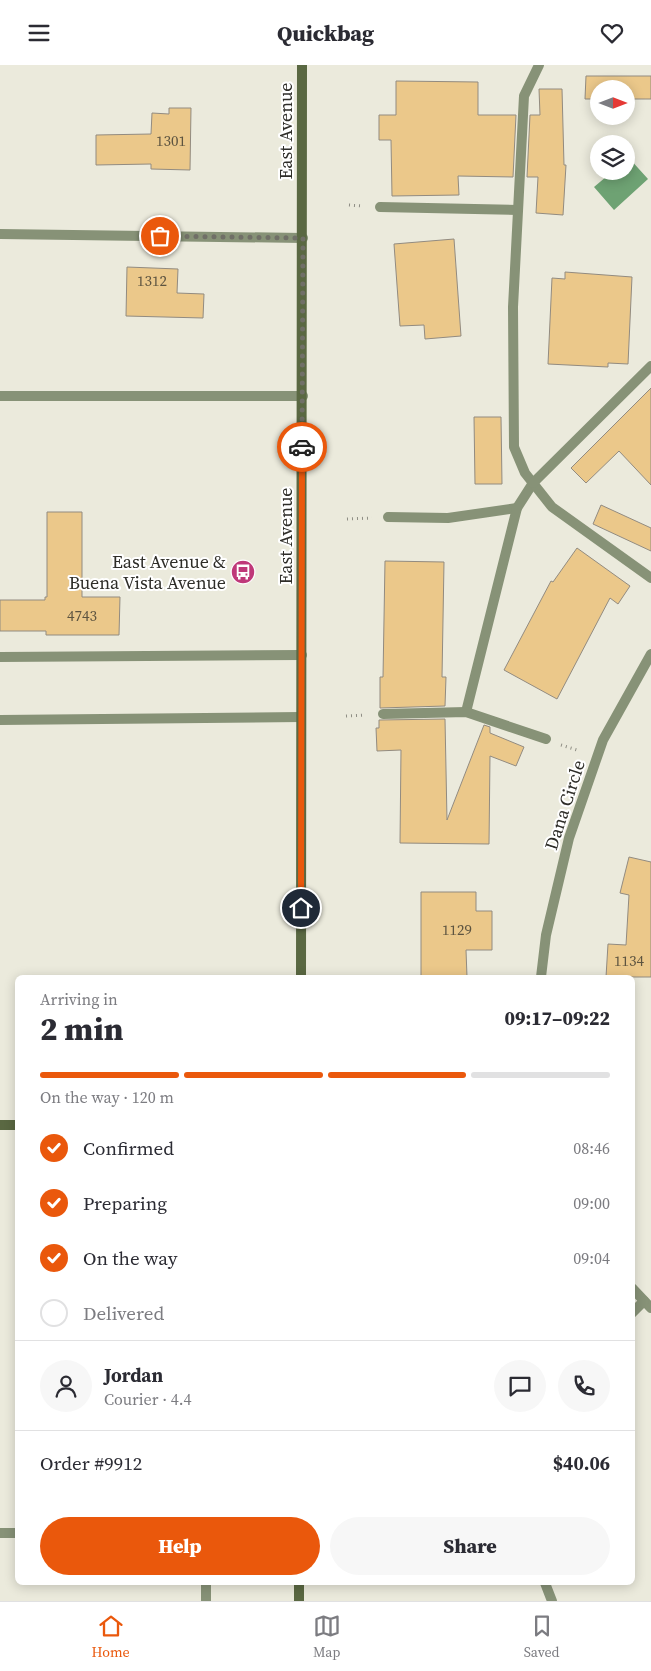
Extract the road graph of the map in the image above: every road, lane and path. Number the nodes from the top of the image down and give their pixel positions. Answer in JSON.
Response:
{"nodes":[{"id":1,"x":302,"y":65,"type":"edge"},
{"id":2,"x":539,"y":65,"type":"edge"},
{"id":3,"x":380,"y":207,"type":"dead end"},
{"id":4,"x":518,"y":210,"type":"junction"},
{"id":5,"x":0,"y":234,"type":"edge"},
{"id":6,"x":303,"y":238,"type":"junction"},
{"id":7,"x":651,"y":366,"type":"edge"},
{"id":8,"x":0,"y":396,"type":"edge"},
{"id":9,"x":303,"y":396,"type":"junction"},
{"id":10,"x":534,"y":483,"type":"junction"},
{"id":11,"x":517,"y":507,"type":"junction"},
{"id":12,"x":388,"y":517,"type":"joint"},
{"id":13,"x":347,"y":519,"type":"dead end"},
{"id":14,"x":651,"y":578,"type":"edge"},
{"id":15,"x":651,"y":654,"type":"edge"},
{"id":16,"x":302,"y":655,"type":"junction"},
{"id":17,"x":0,"y":657,"type":"edge"},
{"id":18,"x":466,"y":712,"type":"junction"},
{"id":19,"x":383,"y":714,"type":"dead end"},
{"id":20,"x":301,"y":717,"type":"junction"},
{"id":21,"x":0,"y":720,"type":"edge"},
{"id":22,"x":546,"y":739,"type":"dead end"},
{"id":23,"x":301,"y":975,"type":"edge"},
{"id":24,"x":541,"y":975,"type":"edge"},
{"id":25,"x":0,"y":1125,"type":"edge"},
{"id":26,"x":15,"y":1125,"type":"edge"},
{"id":27,"x":635,"y":1291,"type":"edge"},
{"id":28,"x":647,"y":1305,"type":"edge"},
{"id":29,"x":635,"y":1311,"type":"edge"},
{"id":30,"x":0,"y":1533,"type":"edge"},
{"id":31,"x":15,"y":1533,"type":"edge"},
{"id":32,"x":206,"y":1585,"type":"edge"},
{"id":33,"x":299,"y":1585,"type":"edge"},
{"id":34,"x":546,"y":1585,"type":"edge"},
{"id":35,"x":206,"y":1601,"type":"edge"},
{"id":36,"x":299,"y":1601,"type":"edge"},
{"id":37,"x":552,"y":1601,"type":"edge"}],
"edges":[{"from":1,"to":6,"type":"main road","name":"East Avenue"},
{"from":2,"to":4,"type":"street"},
{"from":3,"to":4,"type":"street"},
{"from":4,"to":10,"type":"street"},
{"from":5,"to":6,"type":"street"},
{"from":6,"to":9,"type":"main road","name":"East Avenue"},
{"from":7,"to":10,"type":"street"},
{"from":8,"to":9,"type":"street"},
{"from":9,"to":16,"type":"main road","name":"East Avenue"},
{"from":10,"to":11,"type":"street"},
{"from":10,"to":14,"type":"street"},
{"from":11,"to":12,"type":"street"},
{"from":11,"to":18,"type":"street"},
{"from":12,"to":13,"type":"path"},
{"from":15,"to":24,"type":"street","name":"Dana Circle"},
{"from":16,"to":17,"type":"street"},
{"from":16,"to":20,"type":"main road","name":"East Avenue"},
{"from":18,"to":19,"type":"street"},
{"from":18,"to":22,"type":"street"},
{"from":20,"to":21,"type":"street"},
{"from":20,"to":23,"type":"main road","name":"East Avenue"},
{"from":25,"to":26,"type":"main road"},
{"from":27,"to":28,"type":"street"},
{"from":28,"to":29,"type":"street"},
{"from":30,"to":31,"type":"street"},
{"from":32,"to":35,"type":"street"},
{"from":33,"to":36,"type":"main road"},
{"from":34,"to":37,"type":"street"}]}
